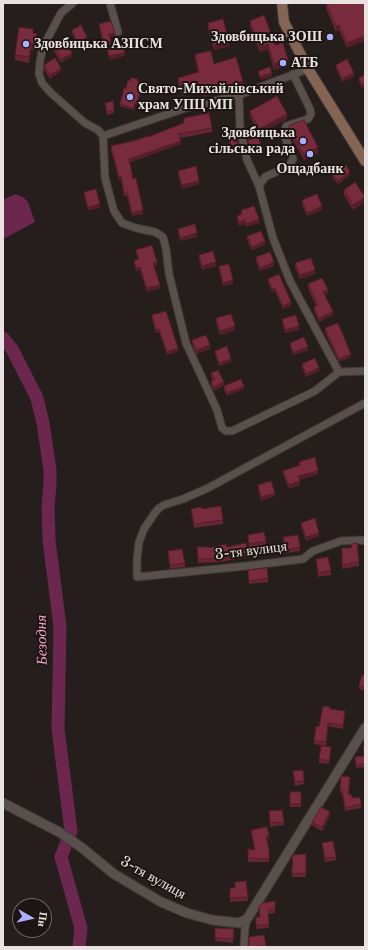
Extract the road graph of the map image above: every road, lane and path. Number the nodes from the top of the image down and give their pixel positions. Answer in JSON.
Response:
{"nodes":[{"id":1,"x":73,"y":3,"type":"edge"},
{"id":2,"x":110,"y":3,"type":"edge"},
{"id":3,"x":282,"y":3,"type":"edge"},
{"id":4,"x":118,"y":32,"type":"dead end"},
{"id":5,"x":308,"y":69,"type":"junction"},
{"id":6,"x":293,"y":74,"type":"junction"},
{"id":7,"x":239,"y":95,"type":"junction"},
{"id":8,"x":103,"y":136,"type":"junction"},
{"id":9,"x":365,"y":161,"type":"edge"},
{"id":10,"x":259,"y":186,"type":"junction"},
{"id":11,"x":365,"y":370,"type":"edge"},
{"id":12,"x":339,"y":372,"type":"junction"},
{"id":13,"x":365,"y":403,"type":"edge"},
{"id":14,"x":365,"y":541,"type":"edge"},
{"id":15,"x":365,"y":728,"type":"edge"},
{"id":16,"x":3,"y":803,"type":"edge"},
{"id":17,"x":247,"y":919,"type":"junction"},
{"id":18,"x":244,"y":947,"type":"edge"}],
"edges":[{"from":1,"to":8,"type":"street"},
{"from":2,"to":4,"type":"street"},
{"from":3,"to":5,"type":"main road"},
{"from":5,"to":6,"type":"street"},
{"from":5,"to":9,"type":"main road"},
{"from":6,"to":7,"type":"street"},
{"from":6,"to":10,"type":"street"},
{"from":7,"to":8,"type":"street"},
{"from":7,"to":10,"type":"street"},
{"from":8,"to":12,"type":"street"},
{"from":10,"to":12,"type":"street"},
{"from":11,"to":12,"type":"street"},
{"from":13,"to":14,"type":"street","name":"3-тя вулиця"},
{"from":15,"to":17,"type":"street"},
{"from":16,"to":17,"type":"street","name":"3-тя вулиця"},
{"from":17,"to":18,"type":"street"}]}
